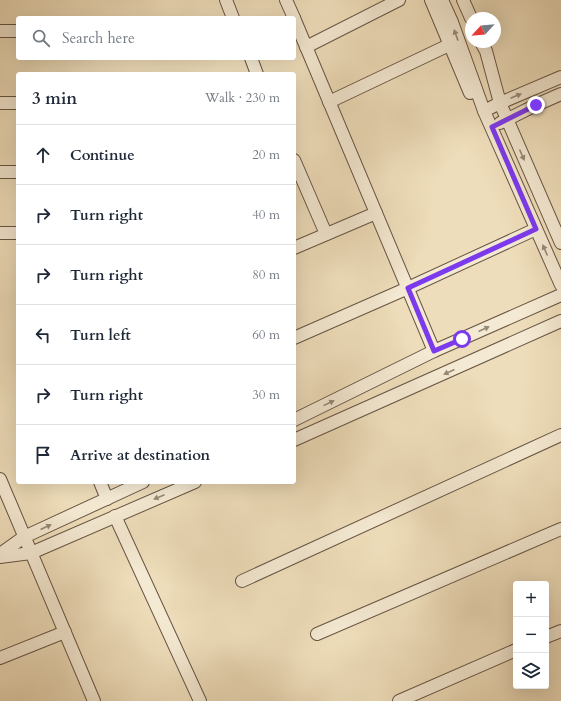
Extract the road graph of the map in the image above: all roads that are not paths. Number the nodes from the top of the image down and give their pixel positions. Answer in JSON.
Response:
{"nodes":[{"id":1,"x":226,"y":0,"type":"edge"},
{"id":2,"x":286,"y":0,"type":"edge"},
{"id":3,"x":399,"y":0,"type":"edge"},
{"id":4,"x":431,"y":0,"type":"edge"},
{"id":5,"x":442,"y":0,"type":"edge"},
{"id":6,"x":463,"y":0,"type":"edge"},
{"id":7,"x":468,"y":12,"type":"edge"},
{"id":8,"x":232,"y":16,"type":"edge"},
{"id":9,"x":293,"y":16,"type":"edge"},
{"id":10,"x":296,"y":23,"type":"edge"},
{"id":11,"x":0,"y":31,"type":"edge"},
{"id":12,"x":16,"y":31,"type":"edge"},
{"id":13,"x":449,"y":45,"type":"junction"},
{"id":14,"x":306,"y":47,"type":"junction"},
{"id":15,"x":484,"y":48,"type":"edge"},
{"id":16,"x":251,"y":60,"type":"edge"},
{"id":17,"x":256,"y":72,"type":"edge"},
{"id":18,"x":561,"y":77,"type":"edge"},
{"id":19,"x":470,"y":93,"type":"dead end"},
{"id":20,"x":561,"y":94,"type":"edge"},
{"id":21,"x":329,"y":102,"type":"junction"},
{"id":22,"x":0,"y":103,"type":"edge"},
{"id":23,"x":16,"y":103,"type":"edge"},
{"id":24,"x":500,"y":103,"type":"junction"},
{"id":25,"x":484,"y":111,"type":"junction"},
{"id":26,"x":506,"y":120,"type":"junction"},
{"id":27,"x":492,"y":127,"type":"junction"},
{"id":28,"x":296,"y":166,"type":"edge"},
{"id":29,"x":0,"y":172,"type":"edge"},
{"id":30,"x":16,"y":172,"type":"edge"},
{"id":31,"x":376,"y":213,"type":"junction"},
{"id":32,"x":536,"y":229,"type":"junction"},
{"id":33,"x":0,"y":233,"type":"edge"},
{"id":34,"x":16,"y":233,"type":"edge"},
{"id":35,"x":326,"y":234,"type":"junction"},
{"id":36,"x":561,"y":243,"type":"edge"},
{"id":37,"x":296,"y":247,"type":"edge"},
{"id":38,"x":561,"y":285,"type":"edge"},
{"id":39,"x":408,"y":288,"type":"junction"},
{"id":40,"x":561,"y":296,"type":"edge"},
{"id":41,"x":561,"y":321,"type":"edge"},
{"id":42,"x":296,"y":337,"type":"edge"},
{"id":43,"x":434,"y":351,"type":"junction"},
{"id":44,"x":296,"y":419,"type":"edge"},
{"id":45,"x":561,"y":435,"type":"edge"},
{"id":46,"x":296,"y":439,"type":"edge"},
{"id":47,"x":0,"y":479,"type":"edge"},
{"id":48,"x":101,"y":484,"type":"edge"},
{"id":49,"x":139,"y":484,"type":"edge"},
{"id":50,"x":190,"y":484,"type":"edge"},
{"id":51,"x":107,"y":499,"type":"junction"},
{"id":52,"x":115,"y":516,"type":"junction"},
{"id":53,"x":561,"y":529,"type":"edge"},
{"id":54,"x":24,"y":538,"type":"junction"},
{"id":55,"x":31,"y":552,"type":"junction"},
{"id":56,"x":0,"y":554,"type":"edge"},
{"id":57,"x":0,"y":557,"type":"edge"},
{"id":58,"x":242,"y":581,"type":"dead end"},
{"id":59,"x":561,"y":631,"type":"edge"},
{"id":60,"x":65,"y":632,"type":"junction"},
{"id":61,"x":317,"y":634,"type":"dead end"},
{"id":62,"x":549,"y":636,"type":"edge"},
{"id":63,"x":513,"y":651,"type":"edge"},
{"id":64,"x":0,"y":658,"type":"edge"},
{"id":65,"x":94,"y":701,"type":"edge"},
{"id":66,"x":200,"y":701,"type":"edge"},
{"id":67,"x":399,"y":701,"type":"edge"}],
"edges":[{"from":1,"to":8,"type":"street"},
{"from":2,"to":9,"type":"street"},
{"from":3,"to":14,"type":"street"},
{"from":4,"to":13,"type":"street"},
{"from":25,"to":5,"type":"street","one_way":true},
{"from":6,"to":7,"type":"street"},
{"from":10,"to":14,"type":"street"},
{"from":11,"to":12,"type":"street"},
{"from":13,"to":19,"type":"street"},
{"from":13,"to":21,"type":"street"},
{"from":14,"to":21,"type":"street"},
{"from":15,"to":24,"type":"street"},
{"from":16,"to":17,"type":"street"},
{"from":24,"to":18,"type":"street","one_way":true},
{"from":20,"to":26,"type":"street"},
{"from":21,"to":31,"type":"street"},
{"from":22,"to":23,"type":"street"},
{"from":24,"to":25,"type":"street"},
{"from":24,"to":26,"type":"street"},
{"from":25,"to":27,"type":"street"},
{"from":26,"to":27,"type":"street"},
{"from":26,"to":36,"type":"street","one_way":true},
{"from":27,"to":32,"type":"street"},
{"from":28,"to":35,"type":"street"},
{"from":29,"to":30,"type":"street"},
{"from":31,"to":35,"type":"street"},
{"from":31,"to":39,"type":"street"},
{"from":38,"to":32,"type":"street","one_way":true},
{"from":32,"to":39,"type":"street"},
{"from":33,"to":34,"type":"street"},
{"from":35,"to":37,"type":"street"},
{"from":39,"to":42,"type":"street"},
{"from":39,"to":43,"type":"street"},
{"from":43,"to":40,"type":"street","one_way":true},
{"from":41,"to":46,"type":"street","one_way":true},
{"from":44,"to":43,"type":"street","one_way":true},
{"from":45,"to":58,"type":"street"},
{"from":47,"to":54,"type":"street"},
{"from":48,"to":51,"type":"street"},
{"from":49,"to":51,"type":"street"},
{"from":50,"to":52,"type":"street","one_way":true},
{"from":54,"to":51,"type":"street","one_way":true},
{"from":52,"to":55,"type":"street"},
{"from":52,"to":66,"type":"street"},
{"from":53,"to":61,"type":"street"},
{"from":54,"to":55,"type":"street"},
{"from":54,"to":56,"type":"street"},
{"from":55,"to":57,"type":"street"},
{"from":55,"to":60,"type":"street"},
{"from":59,"to":62,"type":"street"},
{"from":60,"to":64,"type":"street"},
{"from":60,"to":65,"type":"street"},
{"from":63,"to":67,"type":"street"}]}
